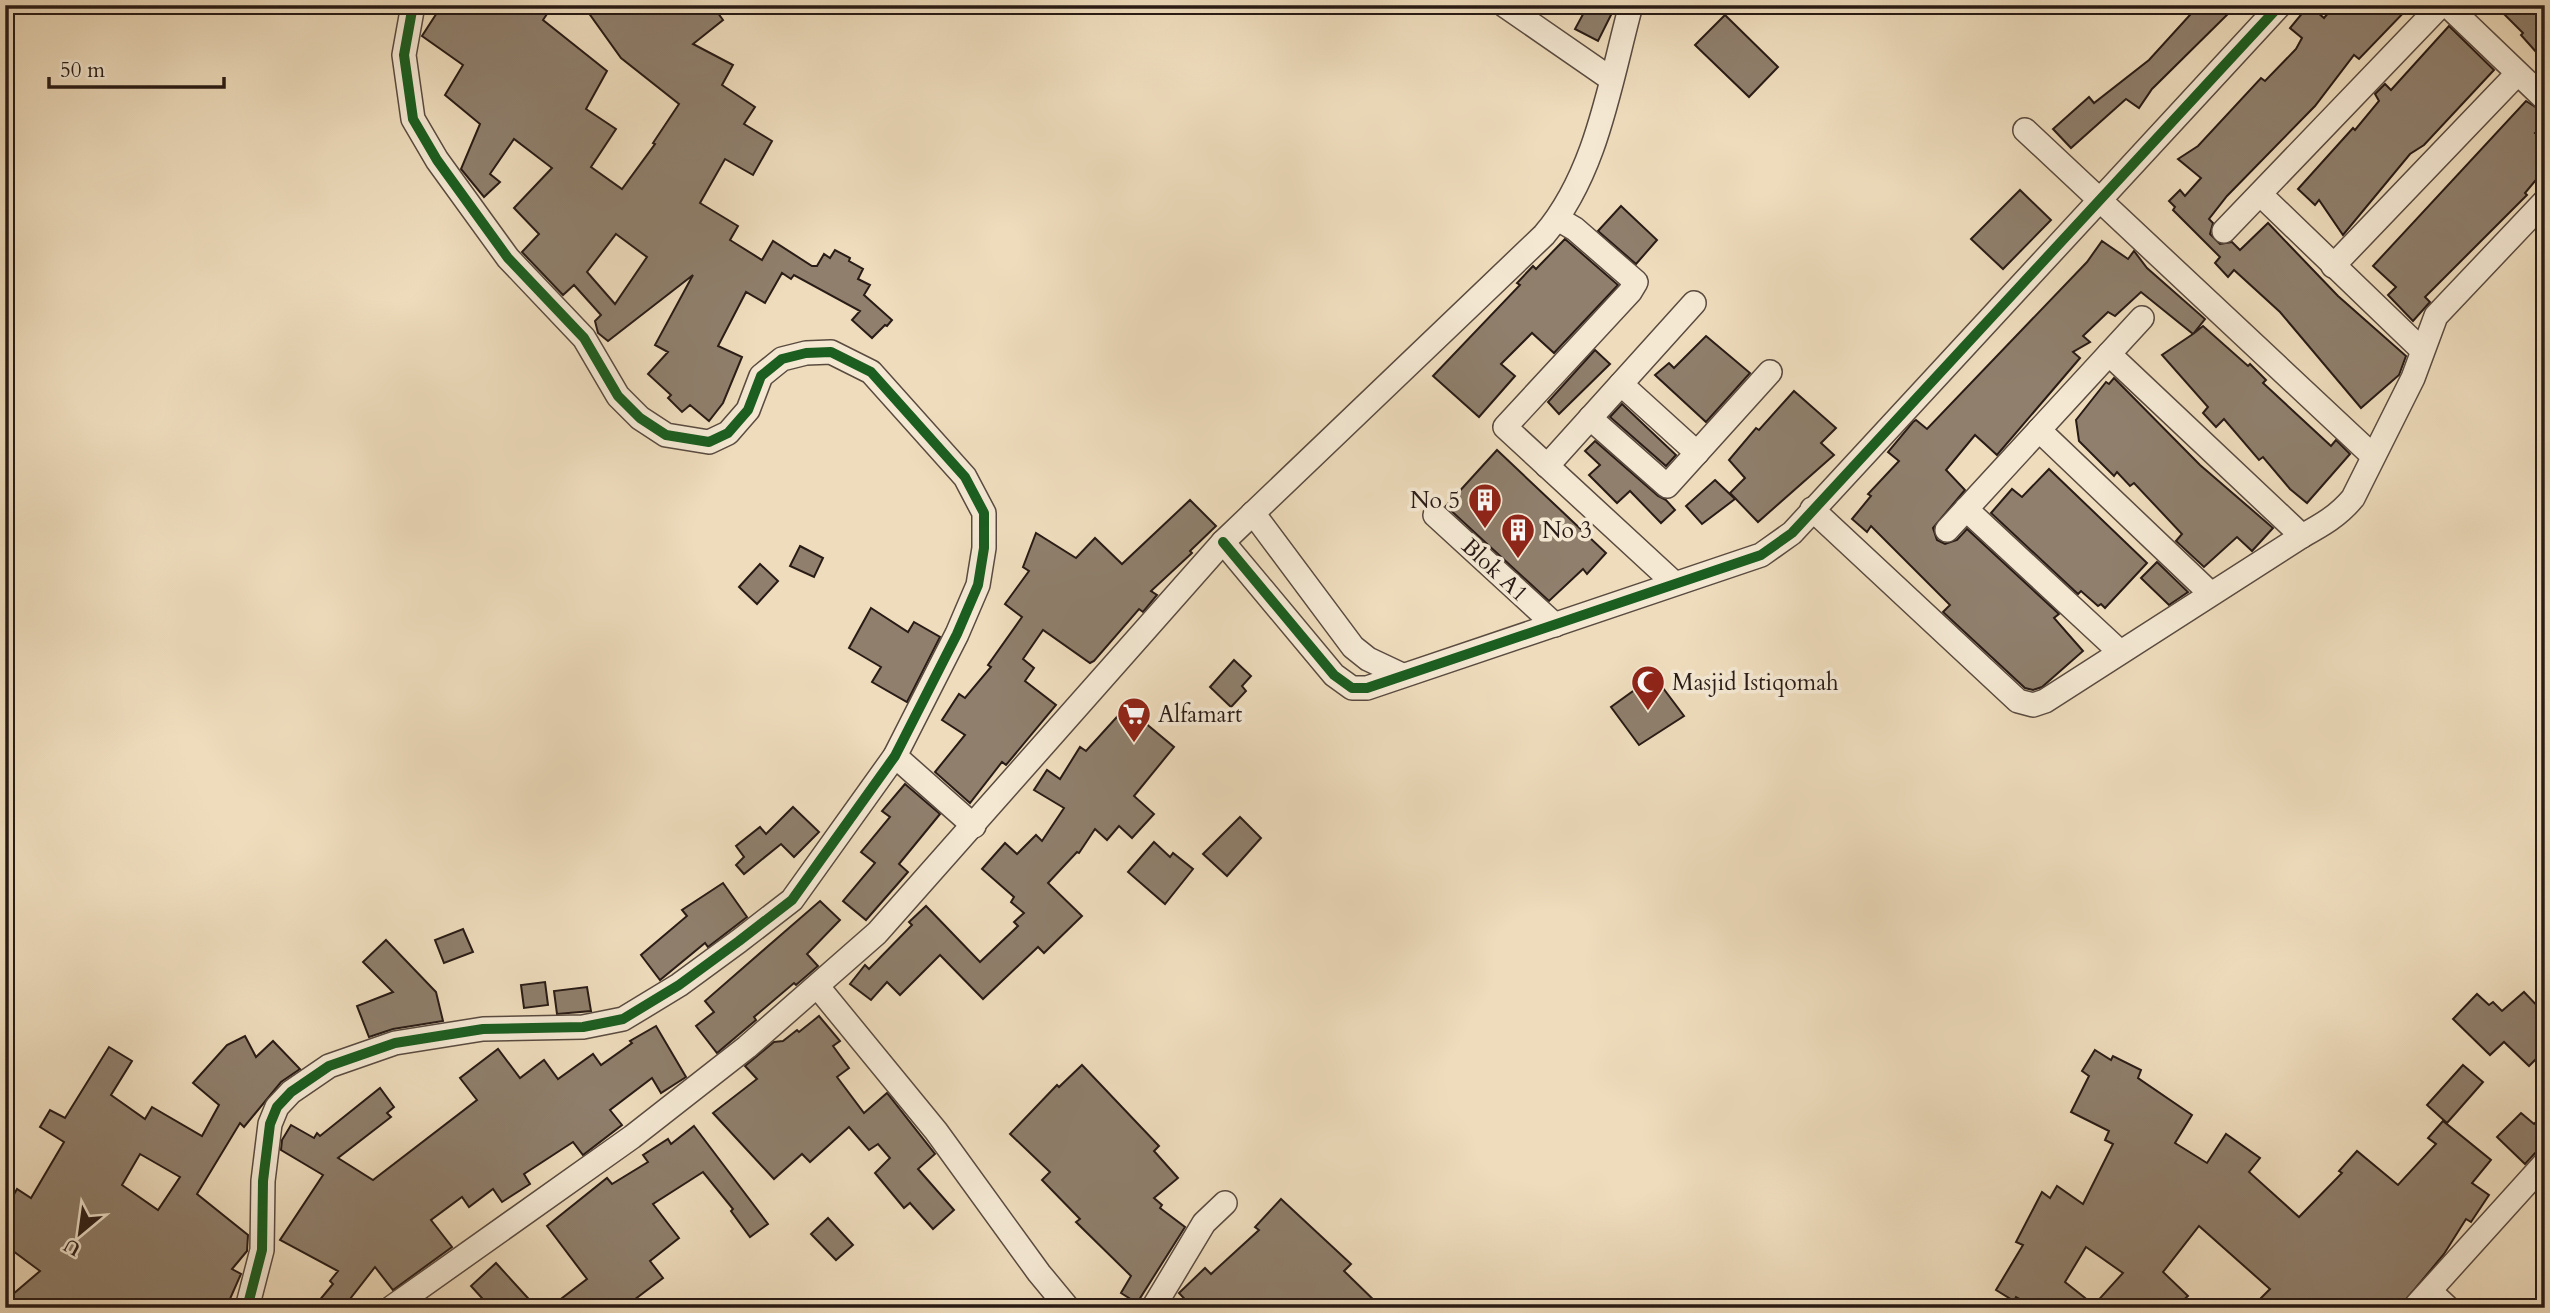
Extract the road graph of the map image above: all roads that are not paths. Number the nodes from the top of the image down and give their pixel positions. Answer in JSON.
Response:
{"nodes":[{"id":1,"x":413,"y":5,"type":"edge"},
{"id":2,"x":1504,"y":5,"type":"edge"},
{"id":3,"x":1631,"y":5,"type":"edge"},
{"id":4,"x":2280,"y":5,"type":"edge"},
{"id":5,"x":2441,"y":5,"type":"edge"},
{"id":6,"x":2447,"y":5,"type":"edge"},
{"id":7,"x":2517,"y":74,"type":"junction"},
{"id":8,"x":1611,"y":79,"type":"junction"},
{"id":9,"x":2545,"y":99,"type":"edge"},
{"id":10,"x":2025,"y":130,"type":"dead end"},
{"id":11,"x":2260,"y":194,"type":"junction"},
{"id":12,"x":2099,"y":199,"type":"junction"},
{"id":13,"x":2545,"y":201,"type":"edge"},
{"id":14,"x":1558,"y":219,"type":"junction"},
{"id":15,"x":2224,"y":231,"type":"dead end"},
{"id":16,"x":2333,"y":266,"type":"junction"},
{"id":17,"x":1694,"y":303,"type":"dead end"},
{"id":18,"x":2142,"y":318,"type":"dead end"},
{"id":19,"x":2422,"y":350,"type":"junction"},
{"id":20,"x":2109,"y":354,"type":"junction"},
{"id":21,"x":1770,"y":372,"type":"dead end"},
{"id":22,"x":1621,"y":384,"type":"junction"},
{"id":23,"x":1590,"y":418,"type":"junction"},
{"id":24,"x":2039,"y":430,"type":"junction"},
{"id":25,"x":1697,"y":453,"type":"junction"},
{"id":26,"x":2373,"y":456,"type":"junction"},
{"id":27,"x":1547,"y":466,"type":"junction"},
{"id":28,"x":1812,"y":509,"type":"junction"},
{"id":29,"x":1966,"y":509,"type":"junction"},
{"id":30,"x":1253,"y":513,"type":"junction"},
{"id":31,"x":1435,"y":515,"type":"dead end"},
{"id":32,"x":1947,"y":530,"type":"dead end"},
{"id":33,"x":2302,"y":536,"type":"junction"},
{"id":34,"x":1223,"y":542,"type":"junction"},
{"id":35,"x":1673,"y":582,"type":"junction"},
{"id":36,"x":2210,"y":593,"type":"junction"},
{"id":37,"x":1555,"y":625,"type":"junction"},
{"id":38,"x":2119,"y":651,"type":"junction"},
{"id":39,"x":1402,"y":675,"type":"junction"},
{"id":40,"x":895,"y":757,"type":"junction"},
{"id":41,"x":974,"y":826,"type":"junction"},
{"id":42,"x":818,"y":987,"type":"junction"},
{"id":43,"x":2545,"y":1163,"type":"edge"},
{"id":44,"x":1225,"y":1203,"type":"dead end"},
{"id":45,"x":2431,"y":1292,"type":"junction"},
{"id":46,"x":247,"y":1308,"type":"edge"},
{"id":47,"x":390,"y":1308,"type":"edge"},
{"id":48,"x":1068,"y":1308,"type":"edge"},
{"id":49,"x":1153,"y":1308,"type":"edge"},
{"id":50,"x":2414,"y":1308,"type":"edge"},
{"id":51,"x":2448,"y":1308,"type":"edge"}],
"edges":[{"from":1,"to":40,"type":"street"},
{"from":2,"to":8,"type":"street"},
{"from":3,"to":8,"type":"street"},
{"from":4,"to":12,"type":"street"},
{"from":5,"to":11,"type":"street"},
{"from":6,"to":7,"type":"street"},
{"from":7,"to":9,"type":"street"},
{"from":7,"to":16,"type":"street"},
{"from":8,"to":14,"type":"street"},
{"from":10,"to":12,"type":"street"},
{"from":11,"to":15,"type":"street"},
{"from":11,"to":16,"type":"street"},
{"from":12,"to":26,"type":"street"},
{"from":12,"to":28,"type":"street"},
{"from":13,"to":19,"type":"street"},
{"from":14,"to":27,"type":"street"},
{"from":14,"to":30,"type":"street"},
{"from":16,"to":19,"type":"street"},
{"from":17,"to":22,"type":"street"},
{"from":18,"to":20,"type":"street"},
{"from":19,"to":26,"type":"street"},
{"from":20,"to":24,"type":"street"},
{"from":20,"to":33,"type":"street"},
{"from":21,"to":25,"type":"street"},
{"from":22,"to":23,"type":"street"},
{"from":22,"to":25,"type":"street"},
{"from":23,"to":25,"type":"street"},
{"from":23,"to":27,"type":"street"},
{"from":24,"to":29,"type":"street"},
{"from":24,"to":36,"type":"street"},
{"from":26,"to":33,"type":"street"},
{"from":27,"to":35,"type":"street"},
{"from":28,"to":35,"type":"street"},
{"from":28,"to":38,"type":"street"},
{"from":29,"to":32,"type":"street"},
{"from":29,"to":38,"type":"street"},
{"from":30,"to":34,"type":"street"},
{"from":30,"to":39,"type":"street"},
{"from":31,"to":37,"type":"street","name":"Blok A1"},
{"from":33,"to":36,"type":"street"},
{"from":34,"to":39,"type":"street"},
{"from":34,"to":41,"type":"street"},
{"from":35,"to":37,"type":"street"},
{"from":36,"to":38,"type":"street"},
{"from":37,"to":39,"type":"street"},
{"from":40,"to":41,"type":"street"},
{"from":40,"to":46,"type":"street"},
{"from":41,"to":42,"type":"street"},
{"from":42,"to":47,"type":"street"},
{"from":42,"to":48,"type":"street"},
{"from":43,"to":45,"type":"street"},
{"from":44,"to":49,"type":"street"},
{"from":45,"to":50,"type":"street"},
{"from":45,"to":51,"type":"street"}]}
